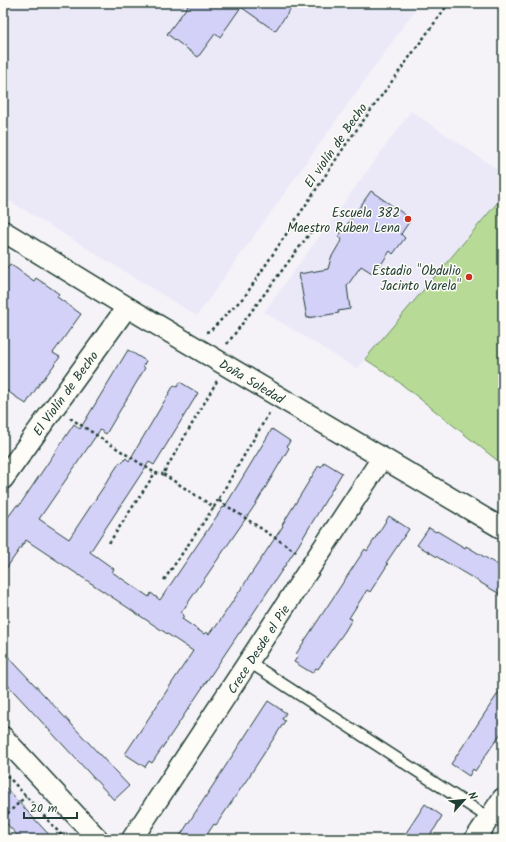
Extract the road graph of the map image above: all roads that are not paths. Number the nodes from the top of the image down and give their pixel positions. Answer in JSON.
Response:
{"nodes":[{"id":1,"x":3,"y":230,"type":"edge"},
{"id":2,"x":127,"y":306,"type":"junction"},
{"id":3,"x":382,"y":458,"type":"junction"},
{"id":4,"x":3,"y":479,"type":"edge"},
{"id":5,"x":503,"y":529,"type":"edge"},
{"id":6,"x":249,"y":662,"type":"junction"},
{"id":7,"x":3,"y":737,"type":"edge"},
{"id":8,"x":503,"y":798,"type":"edge"},
{"id":9,"x":489,"y":818,"type":"junction"},
{"id":10,"x":98,"y":839,"type":"edge"},
{"id":11,"x":132,"y":839,"type":"edge"},
{"id":12,"x":475,"y":839,"type":"edge"}],
"edges":[{"from":1,"to":2,"type":"street","name":"Doña Soledad"},
{"from":2,"to":3,"type":"street","name":"Doña Soledad"},
{"from":2,"to":4,"type":"street","name":"El Violín de Becho"},
{"from":3,"to":5,"type":"street","name":"Doña Soledad"},
{"from":3,"to":6,"type":"street","name":"Crece Desde el Pie"},
{"from":6,"to":9,"type":"lane"},
{"from":6,"to":11,"type":"street","name":"Crece Desde el Pie"},
{"from":7,"to":10,"type":"street"},
{"from":8,"to":9,"type":"street"},
{"from":9,"to":12,"type":"street"}]}
